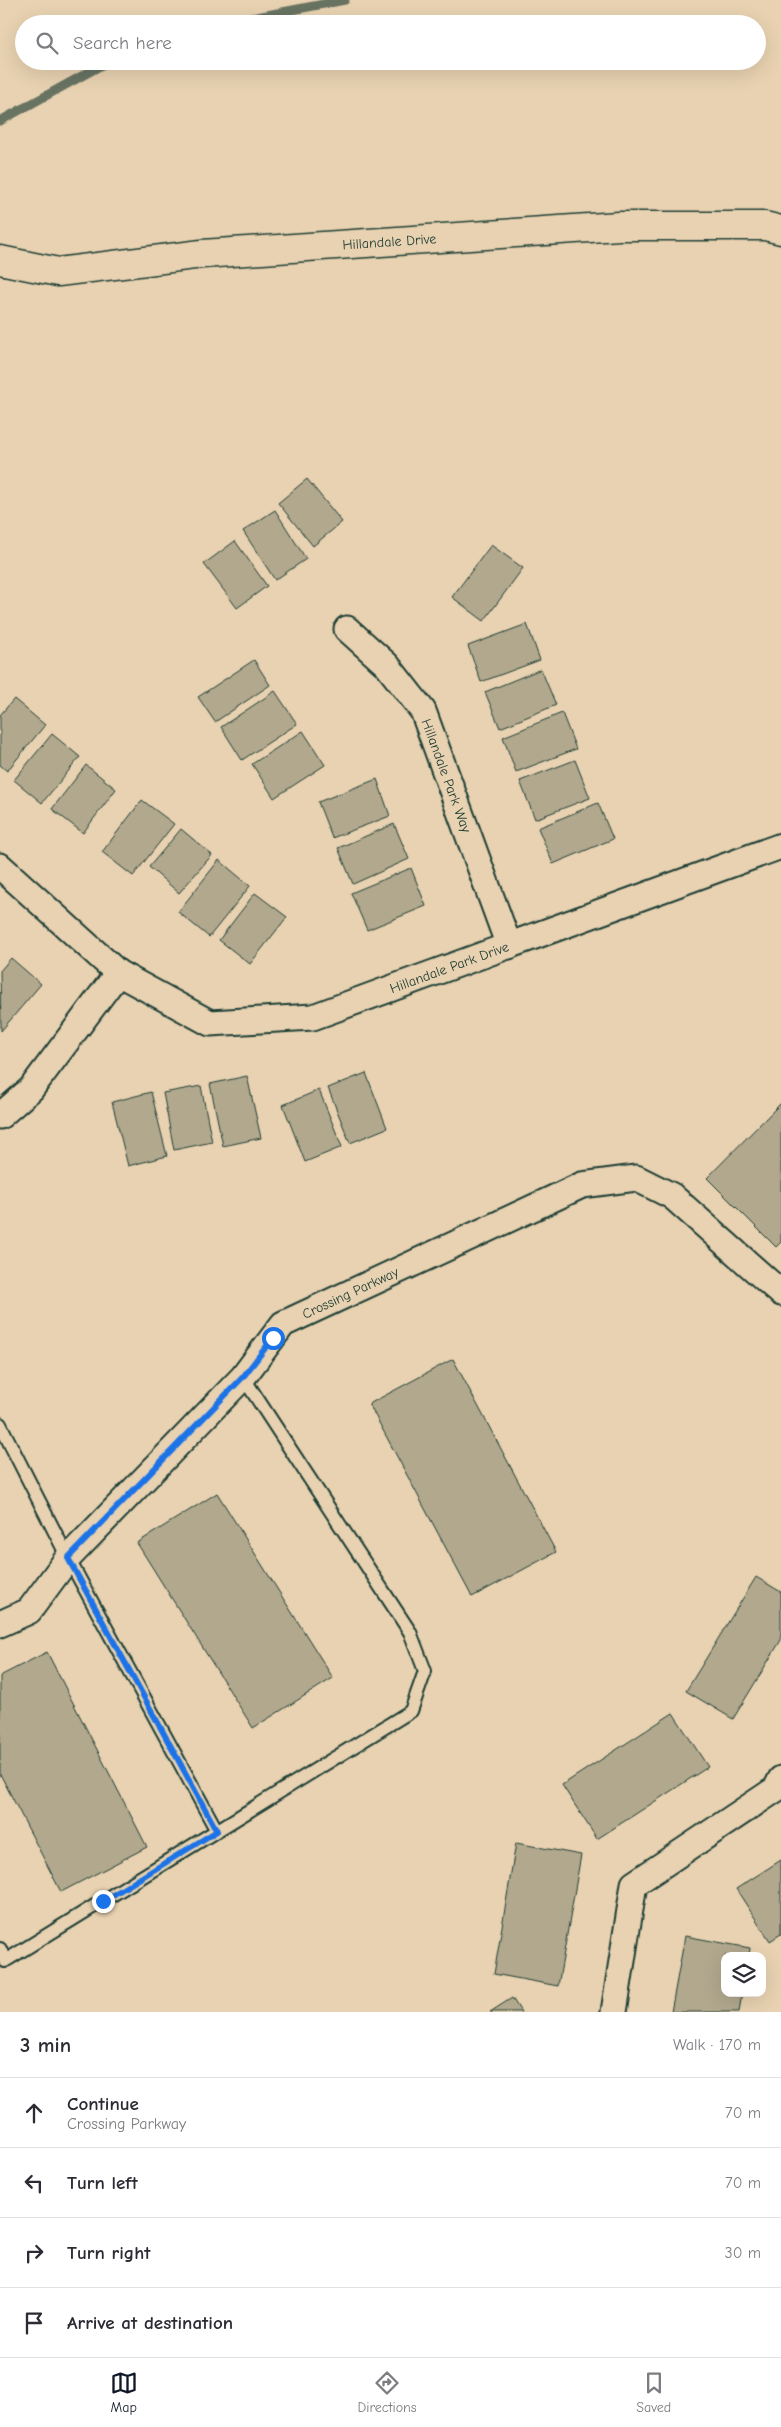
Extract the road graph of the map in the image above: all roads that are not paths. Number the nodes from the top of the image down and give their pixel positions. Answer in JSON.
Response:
{"nodes":[{"id":1,"x":781,"y":230,"type":"edge"},
{"id":2,"x":0,"y":260,"type":"edge"},
{"id":3,"x":347,"y":629,"type":"dead end"},
{"id":4,"x":781,"y":846,"type":"edge"},
{"id":5,"x":0,"y":866,"type":"edge"},
{"id":6,"x":509,"y":946,"type":"junction"},
{"id":7,"x":118,"y":973,"type":"junction"},
{"id":8,"x":0,"y":1116,"type":"edge"},
{"id":9,"x":778,"y":1292,"type":"edge"},
{"id":10,"x":243,"y":1377,"type":"junction"},
{"id":11,"x":0,"y":1424,"type":"edge"},
{"id":12,"x":68,"y":1558,"type":"junction"},
{"id":13,"x":0,"y":1624,"type":"edge"},
{"id":14,"x":781,"y":1779,"type":"edge"},
{"id":15,"x":217,"y":1831,"type":"junction"},
{"id":16,"x":0,"y":1949,"type":"edge"},
{"id":17,"x":614,"y":2012,"type":"edge"}],
"edges":[{"from":1,"to":2,"type":"main road","name":"Hillandale Drive"},
{"from":3,"to":6,"type":"street","name":"Hillandale Park Way"},
{"from":4,"to":6,"type":"street","name":"Hillandale Park Drive"},
{"from":5,"to":7,"type":"street","name":"Hillandale Park Drive"},
{"from":6,"to":7,"type":"street","name":"Hillandale Park Drive"},
{"from":7,"to":8,"type":"street"},
{"from":9,"to":10,"type":"street","name":"Crossing Parkway"},
{"from":10,"to":12,"type":"street","name":"Crossing Parkway"},
{"from":10,"to":15,"type":"lane"},
{"from":11,"to":12,"type":"lane"},
{"from":12,"to":13,"type":"street","name":"Crossing Parkway"},
{"from":12,"to":15,"type":"lane"},
{"from":14,"to":17,"type":"street"},
{"from":15,"to":16,"type":"lane"}]}
